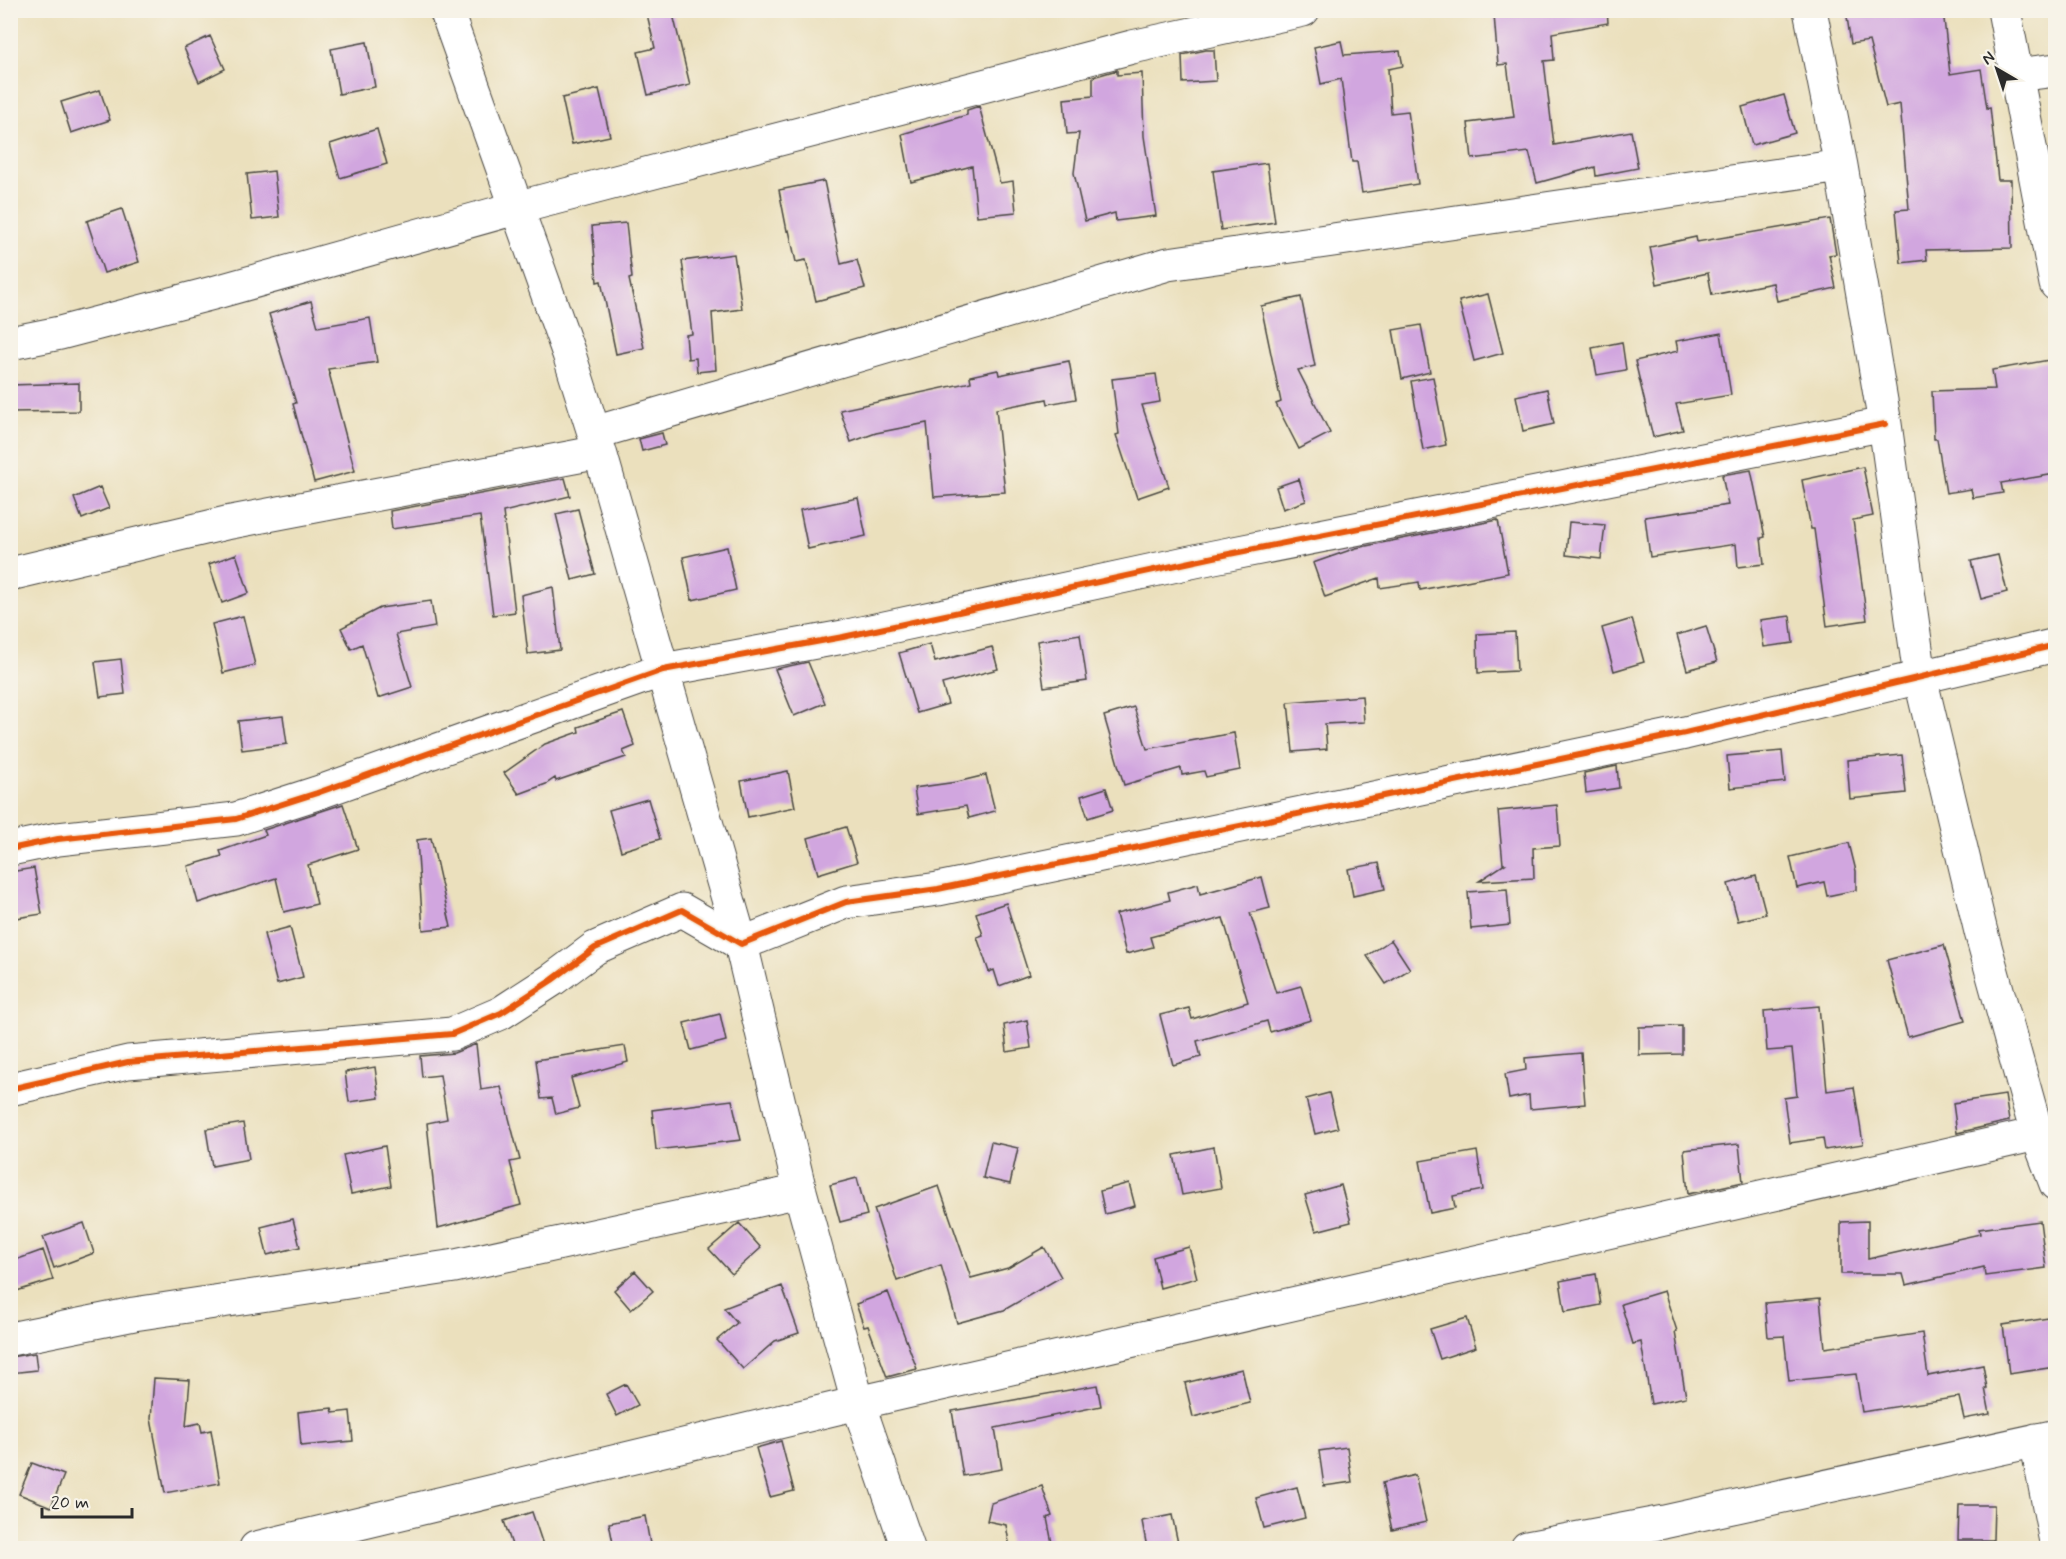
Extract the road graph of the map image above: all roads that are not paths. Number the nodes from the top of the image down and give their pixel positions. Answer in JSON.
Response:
{"nodes":[{"id":1,"x":446,"y":10,"type":"edge"},
{"id":2,"x":1302,"y":10,"type":"edge"},
{"id":3,"x":1810,"y":10,"type":"edge"},
{"id":4,"x":2004,"y":10,"type":"edge"},
{"id":5,"x":2055,"y":70,"type":"edge"},
{"id":6,"x":2017,"y":75,"type":"junction"},
{"id":7,"x":1841,"y":166,"type":"junction"},
{"id":8,"x":516,"y":208,"type":"junction"},
{"id":9,"x":2055,"y":284,"type":"edge"},
{"id":10,"x":10,"y":343,"type":"edge"},
{"id":11,"x":1885,"y":424,"type":"junction"},
{"id":12,"x":597,"y":442,"type":"junction"},
{"id":13,"x":10,"y":574,"type":"edge"},
{"id":14,"x":2055,"y":645,"type":"edge"},
{"id":15,"x":663,"y":670,"type":"junction"},
{"id":16,"x":1920,"y":677,"type":"junction"},
{"id":17,"x":10,"y":849,"type":"edge"},
{"id":18,"x":741,"y":944,"type":"junction"},
{"id":19,"x":10,"y":1089,"type":"edge"},
{"id":20,"x":2037,"y":1134,"type":"junction"},
{"id":21,"x":2055,"y":1184,"type":"edge"},
{"id":22,"x":800,"y":1191,"type":"junction"},
{"id":23,"x":10,"y":1339,"type":"edge"},
{"id":24,"x":858,"y":1403,"type":"junction"},
{"id":25,"x":2046,"y":1438,"type":"edge"},
{"id":26,"x":1665,"y":1535,"type":"edge"},
{"id":27,"x":2055,"y":1542,"type":"edge"},
{"id":28,"x":256,"y":1548,"type":"edge"},
{"id":29,"x":908,"y":1548,"type":"edge"},
{"id":30,"x":1527,"y":1548,"type":"edge"}],
"edges":[{"from":1,"to":8,"type":"street"},
{"from":2,"to":8,"type":"street"},
{"from":3,"to":7,"type":"street"},
{"from":4,"to":6,"type":"street"},
{"from":5,"to":6,"type":"street"},
{"from":6,"to":9,"type":"street"},
{"from":7,"to":11,"type":"street"},
{"from":7,"to":12,"type":"street"},
{"from":8,"to":10,"type":"street"},
{"from":8,"to":12,"type":"street"},
{"from":11,"to":15,"type":"street"},
{"from":11,"to":16,"type":"street"},
{"from":12,"to":13,"type":"street"},
{"from":12,"to":15,"type":"street"},
{"from":14,"to":16,"type":"street"},
{"from":15,"to":17,"type":"street"},
{"from":15,"to":18,"type":"street"},
{"from":16,"to":18,"type":"street"},
{"from":16,"to":20,"type":"street"},
{"from":18,"to":19,"type":"street"},
{"from":18,"to":22,"type":"street"},
{"from":20,"to":21,"type":"street"},
{"from":20,"to":24,"type":"street"},
{"from":22,"to":23,"type":"street"},
{"from":22,"to":24,"type":"street"},
{"from":24,"to":28,"type":"street"},
{"from":24,"to":29,"type":"street"},
{"from":25,"to":26,"type":"street"},
{"from":25,"to":27,"type":"street"},
{"from":26,"to":30,"type":"street"}]}
